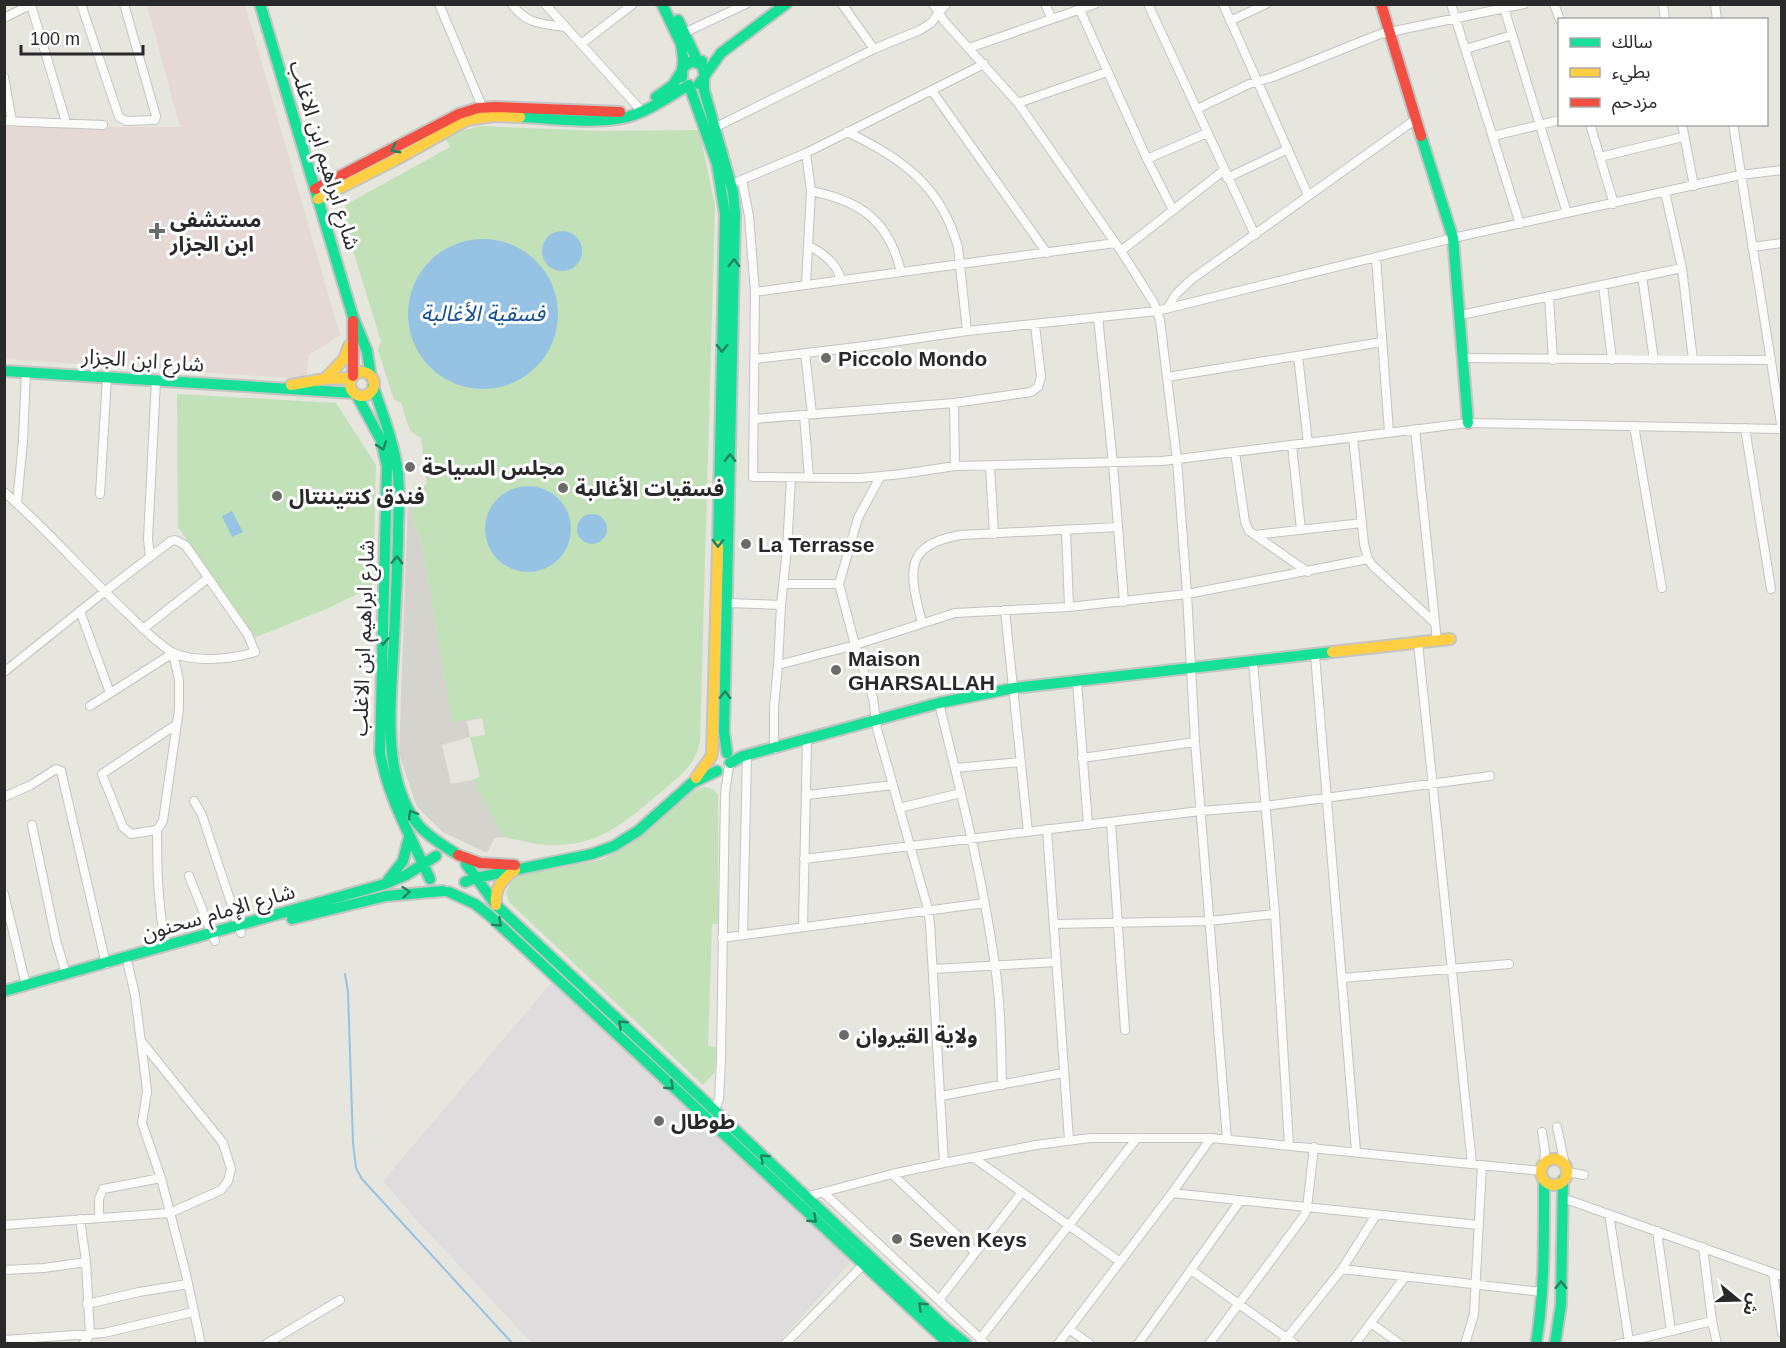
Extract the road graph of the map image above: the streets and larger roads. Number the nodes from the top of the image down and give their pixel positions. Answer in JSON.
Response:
{"nodes":[{"id":1,"x":81,"y":4,"type":"edge"},
{"id":2,"x":124,"y":4,"type":"edge"},
{"id":3,"x":260,"y":4,"type":"edge"},
{"id":4,"x":512,"y":4,"type":"edge"},
{"id":5,"x":545,"y":4,"type":"edge"},
{"id":6,"x":633,"y":4,"type":"edge"},
{"id":7,"x":662,"y":4,"type":"edge"},
{"id":8,"x":670,"y":4,"type":"edge"},
{"id":9,"x":746,"y":4,"type":"edge"},
{"id":10,"x":786,"y":4,"type":"edge"},
{"id":11,"x":842,"y":4,"type":"edge"},
{"id":12,"x":933,"y":4,"type":"edge"},
{"id":13,"x":946,"y":4,"type":"edge"},
{"id":14,"x":1045,"y":4,"type":"edge"},
{"id":15,"x":1095,"y":4,"type":"edge"},
{"id":16,"x":1148,"y":4,"type":"edge"},
{"id":17,"x":1223,"y":4,"type":"edge"},
{"id":18,"x":1266,"y":4,"type":"edge"},
{"id":19,"x":1381,"y":4,"type":"edge"},
{"id":20,"x":1451,"y":4,"type":"edge"},
{"id":21,"x":1524,"y":4,"type":"edge"},
{"id":22,"x":28,"y":5,"type":"edge"},
{"id":23,"x":443,"y":6,"type":"edge"},
{"id":24,"x":1504,"y":8,"type":"junction"},
{"id":25,"x":1080,"y":10,"type":"junction"},
{"id":26,"x":939,"y":12,"type":"junction"},
{"id":27,"x":1455,"y":17,"type":"junction"},
{"id":28,"x":4,"y":18,"type":"edge"},
{"id":29,"x":1052,"y":20,"type":"junction"},
{"id":30,"x":1230,"y":21,"type":"junction"},
{"id":31,"x":565,"y":27,"type":"junction"},
{"id":32,"x":1390,"y":32,"type":"junction"},
{"id":33,"x":684,"y":33,"type":"junction"},
{"id":34,"x":1512,"y":35,"type":"junction"},
{"id":35,"x":581,"y":44,"type":"junction"},
{"id":36,"x":969,"y":48,"type":"junction"},
{"id":37,"x":874,"y":49,"type":"junction"},
{"id":38,"x":1466,"y":49,"type":"junction"},
{"id":39,"x":721,"y":53,"type":"junction"},
{"id":40,"x":698,"y":62,"type":"junction"},
{"id":41,"x":984,"y":64,"type":"junction"},
{"id":42,"x":681,"y":70,"type":"junction"},
{"id":43,"x":1107,"y":72,"type":"junction"},
{"id":44,"x":4,"y":77,"type":"edge"},
{"id":45,"x":704,"y":78,"type":"junction"},
{"id":46,"x":1258,"y":82,"type":"junction"},
{"id":47,"x":689,"y":85,"type":"junction"},
{"id":48,"x":932,"y":92,"type":"junction"},
{"id":49,"x":1018,"y":103,"type":"junction"},
{"id":50,"x":638,"y":107,"type":"junction"},
{"id":51,"x":1197,"y":109,"type":"junction"},
{"id":52,"x":484,"y":112,"type":"junction"},
{"id":53,"x":1416,"y":119,"type":"junction"},
{"id":54,"x":1558,"y":120,"type":"edge"},
{"id":55,"x":8,"y":121,"type":"edge"},
{"id":56,"x":66,"y":122,"type":"junction"},
{"id":57,"x":1540,"y":124,"type":"junction"},
{"id":58,"x":103,"y":125,"type":"dead end"},
{"id":59,"x":1591,"y":126,"type":"edge"},
{"id":60,"x":1682,"y":126,"type":"edge"},
{"id":61,"x":1733,"y":126,"type":"edge"},
{"id":62,"x":716,"y":127,"type":"junction"},
{"id":63,"x":847,"y":132,"type":"junction"},
{"id":64,"x":1207,"y":134,"type":"junction"},
{"id":65,"x":1493,"y":136,"type":"junction"},
{"id":66,"x":1683,"y":137,"type":"junction"},
{"id":67,"x":1288,"y":149,"type":"junction"},
{"id":68,"x":806,"y":153,"type":"junction"},
{"id":69,"x":1600,"y":157,"type":"junction"},
{"id":70,"x":1147,"y":159,"type":"junction"},
{"id":71,"x":1782,"y":170,"type":"edge"},
{"id":72,"x":1225,"y":174,"type":"junction"},
{"id":73,"x":1740,"y":175,"type":"junction"},
{"id":74,"x":742,"y":180,"type":"junction"},
{"id":75,"x":727,"y":185,"type":"junction"},
{"id":76,"x":1694,"y":186,"type":"junction"},
{"id":77,"x":811,"y":191,"type":"junction"},
{"id":78,"x":1665,"y":192,"type":"junction"},
{"id":79,"x":317,"y":194,"type":"junction"},
{"id":80,"x":1308,"y":195,"type":"junction"},
{"id":81,"x":1614,"y":204,"type":"junction"},
{"id":82,"x":1173,"y":210,"type":"junction"},
{"id":83,"x":1567,"y":213,"type":"junction"},
{"id":84,"x":1520,"y":224,"type":"junction"},
{"id":85,"x":1254,"y":235,"type":"junction"},
{"id":86,"x":1453,"y":238,"type":"junction"},
{"id":87,"x":1115,"y":243,"type":"junction"},
{"id":88,"x":1782,"y":243,"type":"edge"},
{"id":89,"x":809,"y":246,"type":"junction"},
{"id":90,"x":1752,"y":247,"type":"junction"},
{"id":91,"x":1121,"y":251,"type":"junction"},
{"id":92,"x":1047,"y":253,"type":"junction"},
{"id":93,"x":1376,"y":257,"type":"junction"},
{"id":94,"x":961,"y":264,"type":"junction"},
{"id":95,"x":1682,"y":268,"type":"junction"},
{"id":96,"x":901,"y":272,"type":"junction"},
{"id":97,"x":1642,"y":276,"type":"junction"},
{"id":98,"x":841,"y":280,"type":"junction"},
{"id":99,"x":807,"y":284,"type":"junction"},
{"id":100,"x":1603,"y":285,"type":"junction"},
{"id":101,"x":755,"y":292,"type":"junction"},
{"id":102,"x":1549,"y":296,"type":"junction"},
{"id":103,"x":1167,"y":309,"type":"junction"},
{"id":104,"x":1157,"y":311,"type":"junction"},
{"id":105,"x":1461,"y":315,"type":"junction"},
{"id":106,"x":353,"y":317,"type":"junction"},
{"id":107,"x":1098,"y":318,"type":"junction"},
{"id":108,"x":1035,"y":325,"type":"junction"},
{"id":109,"x":967,"y":331,"type":"junction"},
{"id":110,"x":352,"y":337,"type":"junction"},
{"id":111,"x":1382,"y":342,"type":"junction"},
{"id":112,"x":805,"y":353,"type":"junction"},
{"id":113,"x":1298,"y":356,"type":"junction"},
{"id":114,"x":755,"y":358,"type":"junction"},
{"id":115,"x":1463,"y":358,"type":"junction"},
{"id":116,"x":1553,"y":360,"type":"junction"},
{"id":117,"x":1612,"y":360,"type":"junction"},
{"id":118,"x":1654,"y":360,"type":"junction"},
{"id":119,"x":1693,"y":360,"type":"junction"},
{"id":120,"x":1771,"y":360,"type":"junction"},
{"id":121,"x":4,"y":371,"type":"edge"},
{"id":122,"x":26,"y":372,"type":"junction"},
{"id":123,"x":107,"y":376,"type":"junction"},
{"id":124,"x":352,"y":377,"type":"junction"},
{"id":125,"x":1167,"y":377,"type":"junction"},
{"id":126,"x":325,"y":379,"type":"junction"},
{"id":127,"x":156,"y":380,"type":"junction"},
{"id":128,"x":372,"y":381,"type":"junction"},
{"id":129,"x":279,"y":387,"type":"junction"},
{"id":130,"x":355,"y":394,"type":"junction"},
{"id":131,"x":954,"y":403,"type":"junction"},
{"id":132,"x":808,"y":414,"type":"junction"},
{"id":133,"x":754,"y":419,"type":"junction"},
{"id":134,"x":1781,"y":419,"type":"edge"},
{"id":135,"x":1468,"y":423,"type":"junction"},
{"id":136,"x":1634,"y":426,"type":"junction"},
{"id":137,"x":1745,"y":428,"type":"junction"},
{"id":138,"x":1415,"y":429,"type":"junction"},
{"id":139,"x":1781,"y":429,"type":"edge"},
{"id":140,"x":1389,"y":432,"type":"junction"},
{"id":141,"x":1353,"y":438,"type":"junction"},
{"id":142,"x":1308,"y":443,"type":"junction"},
{"id":143,"x":1292,"y":445,"type":"junction"},
{"id":144,"x":1235,"y":452,"type":"junction"},
{"id":145,"x":1177,"y":460,"type":"junction"},
{"id":146,"x":1113,"y":464,"type":"junction"},
{"id":147,"x":955,"y":466,"type":"junction"},
{"id":148,"x":990,"y":466,"type":"junction"},
{"id":149,"x":880,"y":477,"type":"junction"},
{"id":150,"x":790,"y":478,"type":"junction"},
{"id":151,"x":809,"y":478,"type":"junction"},
{"id":152,"x":4,"y":492,"type":"edge"},
{"id":153,"x":100,"y":494,"type":"dead end"},
{"id":154,"x":17,"y":503,"type":"junction"},
{"id":155,"x":1362,"y":523,"type":"junction"},
{"id":156,"x":1118,"y":527,"type":"junction"},
{"id":157,"x":1066,"y":530,"type":"junction"},
{"id":158,"x":1301,"y":530,"type":"junction"},
{"id":159,"x":994,"y":534,"type":"junction"},
{"id":160,"x":1255,"y":535,"type":"junction"},
{"id":161,"x":150,"y":557,"type":"junction"},
{"id":162,"x":1368,"y":559,"type":"junction"},
{"id":163,"x":1308,"y":572,"type":"junction"},
{"id":164,"x":208,"y":578,"type":"junction"},
{"id":165,"x":783,"y":584,"type":"junction"},
{"id":166,"x":839,"y":584,"type":"junction"},
{"id":167,"x":1662,"y":588,"type":"dead end"},
{"id":168,"x":1771,"y":589,"type":"dead end"},
{"id":169,"x":104,"y":592,"type":"junction"},
{"id":170,"x":1187,"y":594,"type":"junction"},
{"id":171,"x":1124,"y":602,"type":"junction"},
{"id":172,"x":727,"y":603,"type":"junction"},
{"id":173,"x":781,"y":605,"type":"junction"},
{"id":174,"x":1069,"y":607,"type":"junction"},
{"id":175,"x":1005,"y":610,"type":"junction"},
{"id":176,"x":80,"y":611,"type":"junction"},
{"id":177,"x":1436,"y":622,"type":"junction"},
{"id":178,"x":922,"y":623,"type":"junction"},
{"id":179,"x":143,"y":629,"type":"junction"},
{"id":180,"x":1450,"y":639,"type":"dead end"},
{"id":181,"x":1437,"y":641,"type":"junction"},
{"id":182,"x":1418,"y":643,"type":"junction"},
{"id":183,"x":855,"y":645,"type":"junction"},
{"id":184,"x":174,"y":652,"type":"junction"},
{"id":185,"x":1315,"y":655,"type":"junction"},
{"id":186,"x":1253,"y":662,"type":"junction"},
{"id":187,"x":778,"y":665,"type":"junction"},
{"id":188,"x":1191,"y":669,"type":"junction"},
{"id":189,"x":4,"y":672,"type":"edge"},
{"id":190,"x":1077,"y":682,"type":"junction"},
{"id":191,"x":1014,"y":688,"type":"junction"},
{"id":192,"x":110,"y":693,"type":"junction"},
{"id":193,"x":939,"y":703,"type":"junction"},
{"id":194,"x":90,"y":706,"type":"dead end"},
{"id":195,"x":876,"y":721,"type":"junction"},
{"id":196,"x":177,"y":724,"type":"junction"},
{"id":197,"x":807,"y":740,"type":"junction"},
{"id":198,"x":1195,"y":742,"type":"junction"},
{"id":199,"x":774,"y":749,"type":"junction"},
{"id":200,"x":745,"y":755,"type":"junction"},
{"id":201,"x":711,"y":756,"type":"junction"},
{"id":202,"x":1082,"y":758,"type":"junction"},
{"id":203,"x":729,"y":759,"type":"junction"},
{"id":204,"x":1021,"y":762,"type":"junction"},
{"id":205,"x":955,"y":768,"type":"junction"},
{"id":206,"x":717,"y":771,"type":"junction"},
{"id":207,"x":1490,"y":776,"type":"dead end"},
{"id":208,"x":692,"y":782,"type":"junction"},
{"id":209,"x":1434,"y":784,"type":"junction"},
{"id":210,"x":893,"y":785,"type":"junction"},
{"id":211,"x":961,"y":793,"type":"junction"},
{"id":212,"x":725,"y":794,"type":"junction"},
{"id":213,"x":807,"y":795,"type":"junction"},
{"id":214,"x":4,"y":797,"type":"edge"},
{"id":215,"x":1326,"y":798,"type":"junction"},
{"id":216,"x":194,"y":801,"type":"dead end"},
{"id":217,"x":1265,"y":806,"type":"junction"},
{"id":218,"x":899,"y":808,"type":"junction"},
{"id":219,"x":1200,"y":811,"type":"junction"},
{"id":220,"x":1111,"y":822,"type":"junction"},
{"id":221,"x":32,"y":825,"type":"dead end"},
{"id":222,"x":1088,"y":825,"type":"junction"},
{"id":223,"x":157,"y":830,"type":"junction"},
{"id":224,"x":1047,"y":830,"type":"junction"},
{"id":225,"x":1028,"y":832,"type":"junction"},
{"id":226,"x":410,"y":837,"type":"junction"},
{"id":227,"x":972,"y":838,"type":"junction"},
{"id":228,"x":909,"y":846,"type":"junction"},
{"id":229,"x":456,"y":854,"type":"junction"},
{"id":230,"x":436,"y":856,"type":"junction"},
{"id":231,"x":804,"y":859,"type":"junction"},
{"id":232,"x":424,"y":864,"type":"junction"},
{"id":233,"x":466,"y":864,"type":"junction"},
{"id":234,"x":537,"y":864,"type":"junction"},
{"id":235,"x":515,"y":870,"type":"junction"},
{"id":236,"x":189,"y":876,"type":"dead end"},
{"id":237,"x":476,"y":878,"type":"junction"},
{"id":238,"x":430,"y":879,"type":"junction"},
{"id":239,"x":465,"y":882,"type":"junction"},
{"id":240,"x":385,"y":884,"type":"junction"},
{"id":241,"x":446,"y":891,"type":"junction"},
{"id":242,"x":4,"y":894,"type":"edge"},
{"id":243,"x":985,"y":903,"type":"junction"},
{"id":244,"x":496,"y":905,"type":"junction"},
{"id":245,"x":927,"y":909,"type":"junction"},
{"id":246,"x":1275,"y":914,"type":"junction"},
{"id":247,"x":1209,"y":921,"type":"junction"},
{"id":248,"x":1118,"y":923,"type":"junction"},
{"id":249,"x":1054,"y":924,"type":"junction"},
{"id":250,"x":803,"y":927,"type":"junction"},
{"id":251,"x":240,"y":930,"type":"junction"},
{"id":252,"x":744,"y":935,"type":"junction"},
{"id":253,"x":214,"y":937,"type":"junction"},
{"id":254,"x":722,"y":938,"type":"junction"},
{"id":255,"x":166,"y":946,"type":"junction"},
{"id":256,"x":1056,"y":962,"type":"junction"},
{"id":257,"x":106,"y":964,"type":"junction"},
{"id":258,"x":1509,"y":964,"type":"dead end"},
{"id":259,"x":128,"y":965,"type":"junction"},
{"id":260,"x":995,"y":967,"type":"junction"},
{"id":261,"x":1453,"y":968,"type":"junction"},
{"id":262,"x":933,"y":969,"type":"junction"},
{"id":263,"x":66,"y":974,"type":"junction"},
{"id":264,"x":1342,"y":978,"type":"junction"},
{"id":265,"x":26,"y":986,"type":"junction"},
{"id":266,"x":4,"y":991,"type":"edge"},
{"id":267,"x":4,"y":998,"type":"edge"},
{"id":268,"x":1125,"y":1030,"type":"dead end"},
{"id":269,"x":141,"y":1041,"type":"junction"},
{"id":270,"x":1063,"y":1073,"type":"junction"},
{"id":271,"x":1002,"y":1085,"type":"junction"},
{"id":272,"x":941,"y":1096,"type":"junction"},
{"id":273,"x":711,"y":1115,"type":"junction"},
{"id":274,"x":1557,"y":1127,"type":"dead end"},
{"id":275,"x":1542,"y":1132,"type":"dead end"},
{"id":276,"x":1137,"y":1138,"type":"junction"},
{"id":277,"x":1211,"y":1138,"type":"junction"},
{"id":278,"x":1227,"y":1139,"type":"junction"},
{"id":279,"x":1069,"y":1140,"type":"junction"},
{"id":280,"x":1289,"y":1145,"type":"junction"},
{"id":281,"x":1314,"y":1147,"type":"junction"},
{"id":282,"x":1356,"y":1151,"type":"junction"},
{"id":283,"x":974,"y":1158,"type":"junction"},
{"id":284,"x":944,"y":1163,"type":"junction"},
{"id":285,"x":1473,"y":1164,"type":"junction"},
{"id":286,"x":1482,"y":1165,"type":"junction"},
{"id":287,"x":1543,"y":1172,"type":"junction"},
{"id":288,"x":1565,"y":1173,"type":"junction"},
{"id":289,"x":892,"y":1174,"type":"junction"},
{"id":290,"x":1584,"y":1175,"type":"dead end"},
{"id":291,"x":161,"y":1178,"type":"junction"},
{"id":292,"x":789,"y":1189,"type":"junction"},
{"id":293,"x":822,"y":1192,"type":"junction"},
{"id":294,"x":1022,"y":1192,"type":"junction"},
{"id":295,"x":1172,"y":1193,"type":"junction"},
{"id":296,"x":805,"y":1197,"type":"junction"},
{"id":297,"x":1563,"y":1198,"type":"junction"},
{"id":298,"x":1240,"y":1201,"type":"junction"},
{"id":299,"x":1307,"y":1208,"type":"junction"},
{"id":300,"x":170,"y":1213,"type":"junction"},
{"id":301,"x":1609,"y":1214,"type":"junction"},
{"id":302,"x":1376,"y":1215,"type":"junction"},
{"id":303,"x":99,"y":1217,"type":"junction"},
{"id":304,"x":80,"y":1220,"type":"junction"},
{"id":305,"x":4,"y":1225,"type":"edge"},
{"id":306,"x":1069,"y":1225,"type":"junction"},
{"id":307,"x":1478,"y":1225,"type":"junction"},
{"id":308,"x":1657,"y":1231,"type":"junction"},
{"id":309,"x":1703,"y":1247,"type":"junction"},
{"id":310,"x":975,"y":1252,"type":"junction"},
{"id":311,"x":1119,"y":1261,"type":"junction"},
{"id":312,"x":86,"y":1262,"type":"junction"},
{"id":313,"x":863,"y":1265,"type":"junction"},
{"id":314,"x":1341,"y":1269,"type":"junction"},
{"id":315,"x":4,"y":1270,"type":"edge"},
{"id":316,"x":1191,"y":1270,"type":"junction"},
{"id":317,"x":1777,"y":1274,"type":"edge"},
{"id":318,"x":1404,"y":1277,"type":"junction"},
{"id":319,"x":188,"y":1284,"type":"junction"},
{"id":320,"x":1475,"y":1284,"type":"junction"},
{"id":321,"x":1542,"y":1292,"type":"junction"},
{"id":322,"x":340,"y":1300,"type":"dead end"},
{"id":323,"x":939,"y":1300,"type":"junction"},
{"id":324,"x":87,"y":1304,"type":"junction"},
{"id":325,"x":1239,"y":1304,"type":"junction"},
{"id":326,"x":193,"y":1312,"type":"junction"},
{"id":327,"x":1712,"y":1321,"type":"junction"},
{"id":328,"x":1371,"y":1323,"type":"junction"},
{"id":329,"x":1068,"y":1329,"type":"junction"},
{"id":330,"x":1671,"y":1331,"type":"junction"},
{"id":331,"x":1782,"y":1332,"type":"edge"},
{"id":332,"x":90,"y":1335,"type":"junction"},
{"id":333,"x":4,"y":1340,"type":"edge"},
{"id":334,"x":56,"y":1340,"type":"edge"},
{"id":335,"x":983,"y":1341,"type":"edge"},
{"id":336,"x":1284,"y":1341,"type":"edge"},
{"id":337,"x":1629,"y":1341,"type":"junction"},
{"id":338,"x":787,"y":1343,"type":"edge"},
{"id":339,"x":83,"y":1344,"type":"edge"},
{"id":340,"x":201,"y":1344,"type":"edge"},
{"id":341,"x":266,"y":1344,"type":"edge"},
{"id":342,"x":949,"y":1344,"type":"edge"},
{"id":343,"x":966,"y":1344,"type":"edge"},
{"id":344,"x":1058,"y":1344,"type":"edge"},
{"id":345,"x":1090,"y":1344,"type":"edge"},
{"id":346,"x":1138,"y":1344,"type":"edge"},
{"id":347,"x":1209,"y":1344,"type":"edge"},
{"id":348,"x":1295,"y":1344,"type":"edge"},
{"id":349,"x":1355,"y":1344,"type":"edge"},
{"id":350,"x":1400,"y":1344,"type":"edge"},
{"id":351,"x":1465,"y":1344,"type":"edge"},
{"id":352,"x":1536,"y":1344,"type":"edge"},
{"id":353,"x":1555,"y":1344,"type":"edge"},
{"id":354,"x":1618,"y":1344,"type":"edge"},
{"id":355,"x":1717,"y":1344,"type":"edge"}],
"edges":[{"from":1,"to":2,"type":"street"},
{"from":3,"to":79,"type":"street","name":"شارع ابراهيم ابن الاغلب"},
{"from":4,"to":31,"type":"street"},
{"from":5,"to":31,"type":"street"},
{"from":6,"to":35,"type":"street"},
{"from":7,"to":42,"type":"street"},
{"from":8,"to":33,"type":"street"},
{"from":9,"to":33,"type":"street"},
{"from":10,"to":39,"type":"street"},
{"from":11,"to":37,"type":"street"},
{"from":12,"to":26,"type":"street"},
{"from":13,"to":26,"type":"street"},
{"from":14,"to":29,"type":"street"},
{"from":15,"to":25,"type":"street"},
{"from":16,"to":51,"type":"street"},
{"from":17,"to":30,"type":"street"},
{"from":18,"to":30,"type":"street"},
{"from":19,"to":32,"type":"street"},
{"from":20,"to":27,"type":"street"},
{"from":21,"to":24,"type":"street"},
{"from":22,"to":28,"type":"street"},
{"from":22,"to":56,"type":"street"},
{"from":23,"to":52,"type":"street"},
{"from":24,"to":27,"type":"street"},
{"from":24,"to":34,"type":"street"},
{"from":25,"to":29,"type":"street"},
{"from":25,"to":43,"type":"street"},
{"from":26,"to":36,"type":"street"},
{"from":26,"to":37,"type":"street"},
{"from":27,"to":32,"type":"street"},
{"from":27,"to":38,"type":"street"},
{"from":29,"to":36,"type":"street"},
{"from":30,"to":46,"type":"street"},
{"from":31,"to":35,"type":"street"},
{"from":32,"to":46,"type":"street"},
{"from":32,"to":53,"type":"street"},
{"from":33,"to":40,"type":"street"},
{"from":34,"to":38,"type":"street"},
{"from":34,"to":57,"type":"street"},
{"from":35,"to":50,"type":"street"},
{"from":36,"to":41,"type":"street"},
{"from":37,"to":62,"type":"street"},
{"from":38,"to":65,"type":"street"},
{"from":39,"to":40,"type":"street"},
{"from":39,"to":45,"type":"street"},
{"from":40,"to":42,"type":"street"},
{"from":40,"to":45,"type":"street"},
{"from":41,"to":48,"type":"street"},
{"from":41,"to":49,"type":"street"},
{"from":42,"to":47,"type":"street"},
{"from":42,"to":50,"type":"street"},
{"from":43,"to":49,"type":"street"},
{"from":43,"to":70,"type":"street"},
{"from":44,"to":55,"type":"street"},
{"from":45,"to":47,"type":"street"},
{"from":45,"to":62,"type":"street"},
{"from":46,"to":51,"type":"street"},
{"from":46,"to":67,"type":"street"},
{"from":47,"to":52,"type":"street"},
{"from":47,"to":75,"type":"street"},
{"from":48,"to":63,"type":"street"},
{"from":48,"to":92,"type":"street"},
{"from":49,"to":87,"type":"street"},
{"from":50,"to":52,"type":"street"},
{"from":51,"to":64,"type":"street"},
{"from":52,"to":79,"type":"street"},
{"from":53,"to":80,"type":"street"},
{"from":53,"to":86,"type":"street"},
{"from":54,"to":57,"type":"street"},
{"from":55,"to":56,"type":"street"},
{"from":56,"to":58,"type":"street"},
{"from":57,"to":65,"type":"street"},
{"from":57,"to":83,"type":"street"},
{"from":59,"to":69,"type":"street"},
{"from":60,"to":66,"type":"street"},
{"from":61,"to":73,"type":"street"},
{"from":62,"to":75,"type":"street"},
{"from":63,"to":68,"type":"street"},
{"from":63,"to":94,"type":"street"},
{"from":64,"to":70,"type":"street"},
{"from":64,"to":72,"type":"street"},
{"from":65,"to":84,"type":"street"},
{"from":66,"to":69,"type":"street"},
{"from":66,"to":76,"type":"street"},
{"from":67,"to":72,"type":"street"},
{"from":67,"to":80,"type":"street"},
{"from":68,"to":74,"type":"street"},
{"from":68,"to":77,"type":"street"},
{"from":69,"to":81,"type":"street"},
{"from":70,"to":82,"type":"street"},
{"from":71,"to":73,"type":"street"},
{"from":72,"to":82,"type":"street"},
{"from":72,"to":85,"type":"street"},
{"from":73,"to":76,"type":"street"},
{"from":73,"to":90,"type":"street"},
{"from":74,"to":75,"type":"street"},
{"from":74,"to":101,"type":"street"},
{"from":172,"to":75,"type":"street","one_way":true},
{"from":75,"to":201,"type":"street","one_way":true},
{"from":76,"to":78,"type":"street"},
{"from":77,"to":89,"type":"street"},
{"from":77,"to":96,"type":"street"},
{"from":78,"to":81,"type":"street"},
{"from":78,"to":95,"type":"street"},
{"from":79,"to":106,"type":"street","name":"شارع ابراهيم ابن الاغلب"},
{"from":80,"to":85,"type":"street"},
{"from":81,"to":83,"type":"street"},
{"from":82,"to":91,"type":"street"},
{"from":83,"to":84,"type":"street"},
{"from":84,"to":86,"type":"street"},
{"from":85,"to":103,"type":"street"},
{"from":86,"to":93,"type":"street"},
{"from":86,"to":105,"type":"street"},
{"from":87,"to":91,"type":"street"},
{"from":87,"to":92,"type":"street"},
{"from":88,"to":90,"type":"street"},
{"from":89,"to":98,"type":"street"},
{"from":89,"to":99,"type":"street"},
{"from":90,"to":120,"type":"street"},
{"from":91,"to":104,"type":"street"},
{"from":92,"to":94,"type":"street"},
{"from":93,"to":103,"type":"street"},
{"from":93,"to":111,"type":"street"},
{"from":94,"to":96,"type":"street"},
{"from":94,"to":109,"type":"street"},
{"from":95,"to":97,"type":"street"},
{"from":95,"to":119,"type":"street"},
{"from":96,"to":98,"type":"street"},
{"from":97,"to":100,"type":"street"},
{"from":97,"to":118,"type":"street"},
{"from":98,"to":99,"type":"street"},
{"from":99,"to":101,"type":"street"},
{"from":100,"to":102,"type":"street"},
{"from":100,"to":117,"type":"street"},
{"from":101,"to":114,"type":"street"},
{"from":102,"to":105,"type":"street"},
{"from":102,"to":116,"type":"street"},
{"from":103,"to":104,"type":"street"},
{"from":104,"to":107,"type":"street"},
{"from":104,"to":125,"type":"street"},
{"from":105,"to":115,"type":"street"},
{"from":106,"to":110,"type":"street"},
{"from":106,"to":128,"type":"street"},
{"from":107,"to":108,"type":"street"},
{"from":107,"to":146,"type":"street"},
{"from":108,"to":109,"type":"street"},
{"from":108,"to":131,"type":"street"},
{"from":109,"to":112,"type":"street"},
{"from":110,"to":124,"type":"street"},
{"from":110,"to":126,"type":"street"},
{"from":111,"to":113,"type":"street"},
{"from":111,"to":140,"type":"street"},
{"from":112,"to":114,"type":"street"},
{"from":112,"to":132,"type":"street"},
{"from":113,"to":125,"type":"street"},
{"from":113,"to":142,"type":"street"},
{"from":114,"to":133,"type":"street"},
{"from":115,"to":116,"type":"street"},
{"from":115,"to":135,"type":"street"},
{"from":116,"to":117,"type":"street"},
{"from":117,"to":118,"type":"street"},
{"from":118,"to":119,"type":"street"},
{"from":119,"to":120,"type":"street"},
{"from":120,"to":134,"type":"street"},
{"from":121,"to":122,"type":"street","name":"شارع ابن الجزار"},
{"from":122,"to":123,"type":"street","name":"شارع ابن الجزار"},
{"from":122,"to":154,"type":"street"},
{"from":123,"to":127,"type":"street","name":"شارع ابن الجزار"},
{"from":123,"to":153,"type":"street"},
{"from":124,"to":126,"type":"street","name":"شارع ابن الجزار"},
{"from":124,"to":128,"type":"street"},
{"from":124,"to":130,"type":"street"},
{"from":125,"to":145,"type":"street"},
{"from":126,"to":129,"type":"street","name":"شارع ابن الجزار"},
{"from":127,"to":129,"type":"street","name":"شارع ابن الجزار"},
{"from":127,"to":161,"type":"street"},
{"from":128,"to":130,"type":"street"},
{"from":229,"to":128,"type":"street","name":"شارع ابراهيم ابن الاغلب","one_way":true},
{"from":129,"to":130,"type":"street","name":"شارع ابن الجزار"},
{"from":130,"to":226,"type":"street","name":"شارع ابراهيم ابن الاغلب","one_way":true},
{"from":131,"to":132,"type":"street"},
{"from":131,"to":147,"type":"street"},
{"from":132,"to":133,"type":"street"},
{"from":132,"to":151,"type":"street"},
{"from":133,"to":150,"type":"street"},
{"from":134,"to":139,"type":"street"},
{"from":135,"to":136,"type":"street"},
{"from":135,"to":138,"type":"street"},
{"from":136,"to":137,"type":"street"},
{"from":136,"to":167,"type":"street"},
{"from":137,"to":139,"type":"street"},
{"from":137,"to":168,"type":"street"},
{"from":138,"to":140,"type":"street"},
{"from":138,"to":177,"type":"street"},
{"from":140,"to":141,"type":"street"},
{"from":141,"to":142,"type":"street"},
{"from":141,"to":155,"type":"street"},
{"from":142,"to":143,"type":"street"},
{"from":143,"to":144,"type":"street"},
{"from":143,"to":158,"type":"street"},
{"from":144,"to":145,"type":"street"},
{"from":144,"to":160,"type":"street"},
{"from":145,"to":146,"type":"street"},
{"from":145,"to":170,"type":"street"},
{"from":146,"to":148,"type":"street"},
{"from":146,"to":156,"type":"street"},
{"from":147,"to":148,"type":"street"},
{"from":147,"to":149,"type":"street"},
{"from":148,"to":159,"type":"street"},
{"from":149,"to":151,"type":"street"},
{"from":149,"to":166,"type":"street"},
{"from":150,"to":151,"type":"street"},
{"from":150,"to":165,"type":"street"},
{"from":152,"to":154,"type":"street"},
{"from":154,"to":169,"type":"street"},
{"from":155,"to":158,"type":"street"},
{"from":155,"to":162,"type":"street"},
{"from":156,"to":157,"type":"street"},
{"from":156,"to":171,"type":"street"},
{"from":157,"to":159,"type":"street"},
{"from":157,"to":174,"type":"street"},
{"from":158,"to":160,"type":"street"},
{"from":159,"to":178,"type":"street"},
{"from":160,"to":163,"type":"street"},
{"from":161,"to":164,"type":"street"},
{"from":161,"to":169,"type":"street"},
{"from":162,"to":163,"type":"street"},
{"from":162,"to":177,"type":"street"},
{"from":163,"to":170,"type":"street"},
{"from":164,"to":179,"type":"street"},
{"from":164,"to":184,"type":"street"},
{"from":165,"to":166,"type":"street"},
{"from":165,"to":173,"type":"street"},
{"from":166,"to":183,"type":"street"},
{"from":169,"to":176,"type":"street"},
{"from":169,"to":179,"type":"street"},
{"from":170,"to":171,"type":"street"},
{"from":170,"to":188,"type":"street"},
{"from":171,"to":174,"type":"street"},
{"from":172,"to":173,"type":"street"},
{"from":203,"to":172,"type":"street","one_way":true},
{"from":173,"to":187,"type":"street"},
{"from":174,"to":175,"type":"street"},
{"from":175,"to":178,"type":"street"},
{"from":175,"to":191,"type":"street"},
{"from":176,"to":189,"type":"street"},
{"from":176,"to":192,"type":"street"},
{"from":177,"to":181,"type":"street"},
{"from":178,"to":183,"type":"street"},
{"from":179,"to":184,"type":"street"},
{"from":180,"to":181,"type":"street"},
{"from":181,"to":182,"type":"street"},
{"from":182,"to":185,"type":"street"},
{"from":182,"to":209,"type":"street"},
{"from":183,"to":187,"type":"street"},
{"from":183,"to":195,"type":"street"},
{"from":184,"to":192,"type":"street"},
{"from":184,"to":196,"type":"street"},
{"from":185,"to":186,"type":"street"},
{"from":185,"to":215,"type":"street"},
{"from":186,"to":188,"type":"street"},
{"from":186,"to":217,"type":"street"},
{"from":187,"to":199,"type":"street"},
{"from":188,"to":190,"type":"street"},
{"from":188,"to":198,"type":"street"},
{"from":190,"to":191,"type":"street"},
{"from":190,"to":202,"type":"street"},
{"from":191,"to":193,"type":"street"},
{"from":191,"to":204,"type":"street"},
{"from":192,"to":194,"type":"street"},
{"from":193,"to":195,"type":"street"},
{"from":193,"to":205,"type":"street"},
{"from":195,"to":197,"type":"street"},
{"from":195,"to":210,"type":"street"},
{"from":196,"to":223,"type":"street"},
{"from":196,"to":223,"type":"street"},
{"from":197,"to":199,"type":"street"},
{"from":197,"to":213,"type":"street"},
{"from":198,"to":202,"type":"street"},
{"from":198,"to":219,"type":"street"},
{"from":199,"to":200,"type":"street"},
{"from":200,"to":203,"type":"street"},
{"from":200,"to":252,"type":"street"},
{"from":201,"to":203,"type":"street"},
{"from":201,"to":206,"type":"street"},
{"from":201,"to":208,"type":"street"},
{"from":202,"to":222,"type":"street"},
{"from":203,"to":206,"type":"street"},
{"from":203,"to":212,"type":"street"},
{"from":204,"to":205,"type":"street"},
{"from":204,"to":225,"type":"street"},
{"from":205,"to":211,"type":"street"},
{"from":206,"to":208,"type":"street"},
{"from":206,"to":212,"type":"street"},
{"from":207,"to":209,"type":"street"},
{"from":208,"to":234,"type":"street"},
{"from":209,"to":215,"type":"street"},
{"from":209,"to":261,"type":"street"},
{"from":210,"to":213,"type":"street"},
{"from":210,"to":218,"type":"street"},
{"from":211,"to":218,"type":"street"},
{"from":211,"to":227,"type":"street"},
{"from":212,"to":254,"type":"street"},
{"from":213,"to":231,"type":"street"},
{"from":214,"to":257,"type":"street"},
{"from":215,"to":217,"type":"street"},
{"from":215,"to":264,"type":"street"},
{"from":216,"to":251,"type":"street"},
{"from":217,"to":219,"type":"street"},
{"from":217,"to":246,"type":"street"},
{"from":218,"to":228,"type":"street"},
{"from":219,"to":220,"type":"street"},
{"from":219,"to":247,"type":"street"},
{"from":220,"to":222,"type":"street"},
{"from":220,"to":248,"type":"street"},
{"from":221,"to":263,"type":"street"},
{"from":222,"to":224,"type":"street"},
{"from":223,"to":255,"type":"street"},
{"from":224,"to":225,"type":"street"},
{"from":224,"to":249,"type":"street"},
{"from":225,"to":227,"type":"street"},
{"from":226,"to":232,"type":"street","name":"شارع ابراهيم ابن الاغلب"},
{"from":226,"to":240,"type":"street"},
{"from":227,"to":228,"type":"street"},
{"from":227,"to":243,"type":"street"},
{"from":228,"to":231,"type":"street"},
{"from":228,"to":245,"type":"street"},
{"from":229,"to":230,"type":"street"},
{"from":229,"to":233,"type":"street"},
{"from":229,"to":234,"type":"street"},
{"from":230,"to":232,"type":"street","name":"شارع الإمام سحنون"},
{"from":230,"to":238,"type":"street"},
{"from":231,"to":250,"type":"street"},
{"from":232,"to":238,"type":"street","name":"شارع ابراهيم ابن الاغلب"},
{"from":232,"to":240,"type":"street","name":"شارع الإمام سحنون"},
{"from":233,"to":237,"type":"street"},
{"from":233,"to":239,"type":"street"},
{"from":234,"to":235,"type":"street"},
{"from":235,"to":237,"type":"street"},
{"from":235,"to":244,"type":"street"},
{"from":236,"to":253,"type":"street"},
{"from":237,"to":239,"type":"street"},
{"from":237,"to":244,"type":"street"},
{"from":238,"to":241,"type":"street"},
{"from":239,"to":241,"type":"street"},
{"from":240,"to":251,"type":"street","name":"شارع الإمام سحنون"},
{"from":251,"to":241,"type":"street","name":"شارع الإمام سحنون","one_way":true},
{"from":241,"to":273,"type":"street","one_way":true},
{"from":242,"to":265,"type":"street"},
{"from":243,"to":245,"type":"street"},
{"from":243,"to":260,"type":"street"},
{"from":273,"to":244,"type":"street","one_way":true},
{"from":245,"to":250,"type":"street"},
{"from":245,"to":262,"type":"street"},
{"from":246,"to":247,"type":"street"},
{"from":246,"to":280,"type":"street"},
{"from":247,"to":248,"type":"street"},
{"from":247,"to":278,"type":"street"},
{"from":248,"to":249,"type":"street"},
{"from":248,"to":268,"type":"street"},
{"from":249,"to":256,"type":"street"},
{"from":250,"to":252,"type":"street"},
{"from":251,"to":253,"type":"street","name":"شارع الإمام سحنون"},
{"from":252,"to":254,"type":"street"},
{"from":253,"to":255,"type":"street","name":"شارع الإمام سحنون"},
{"from":253,"to":259,"type":"street","name":"شارع الإمام سحنون"},
{"from":254,"to":273,"type":"street"},
{"from":255,"to":257,"type":"street","name":"شارع الإمام سحنون"},
{"from":256,"to":260,"type":"street"},
{"from":256,"to":270,"type":"street"},
{"from":257,"to":263,"type":"street","name":"شارع الإمام سحنون"},
{"from":258,"to":261,"type":"street"},
{"from":259,"to":267,"type":"street","name":"شارع الإمام سحنون"},
{"from":259,"to":269,"type":"street"},
{"from":260,"to":262,"type":"street"},
{"from":260,"to":271,"type":"street"},
{"from":261,"to":264,"type":"street"},
{"from":261,"to":285,"type":"street"},
{"from":262,"to":272,"type":"street"},
{"from":263,"to":265,"type":"street","name":"شارع الإمام سحنون"},
{"from":264,"to":282,"type":"street"},
{"from":265,"to":266,"type":"street","name":"شارع الإمام سحنون"},
{"from":269,"to":291,"type":"street"},
{"from":269,"to":300,"type":"street"},
{"from":270,"to":271,"type":"street"},
{"from":270,"to":279,"type":"street"},
{"from":271,"to":272,"type":"street"},
{"from":272,"to":284,"type":"street"},
{"from":273,"to":292,"type":"street"},
{"from":274,"to":288,"type":"street"},
{"from":275,"to":287,"type":"street"},
{"from":276,"to":277,"type":"street"},
{"from":276,"to":279,"type":"street"},
{"from":276,"to":306,"type":"street"},
{"from":277,"to":278,"type":"street"},
{"from":277,"to":295,"type":"street"},
{"from":278,"to":280,"type":"street"},
{"from":279,"to":283,"type":"street"},
{"from":280,"to":281,"type":"street"},
{"from":281,"to":282,"type":"street"},
{"from":281,"to":299,"type":"street"},
{"from":282,"to":285,"type":"street"},
{"from":283,"to":284,"type":"street"},
{"from":283,"to":294,"type":"street"},
{"from":284,"to":289,"type":"street"},
{"from":285,"to":286,"type":"street"},
{"from":286,"to":287,"type":"street"},
{"from":286,"to":307,"type":"street"},
{"from":287,"to":288,"type":"street"},
{"from":287,"to":288,"type":"street"},
{"from":287,"to":321,"type":"street"},
{"from":288,"to":290,"type":"street"},
{"from":288,"to":297,"type":"street"},
{"from":289,"to":293,"type":"street"},
{"from":289,"to":310,"type":"street"},
{"from":291,"to":300,"type":"street"},
{"from":291,"to":303,"type":"street"},
{"from":292,"to":296,"type":"street"},
{"from":292,"to":313,"type":"street","one_way":true},
{"from":293,"to":296,"type":"street"},
{"from":293,"to":323,"type":"street"},
{"from":294,"to":306,"type":"street"},
{"from":294,"to":310,"type":"street"},
{"from":295,"to":298,"type":"street"},
{"from":295,"to":311,"type":"street"},
{"from":343,"to":296,"type":"street","one_way":true},
{"from":297,"to":301,"type":"street"},
{"from":353,"to":297,"type":"street","one_way":true},
{"from":298,"to":299,"type":"street"},
{"from":298,"to":316,"type":"street"},
{"from":299,"to":302,"type":"street"},
{"from":299,"to":325,"type":"street"},
{"from":300,"to":303,"type":"street"},
{"from":300,"to":319,"type":"street"},
{"from":301,"to":308,"type":"street"},
{"from":301,"to":337,"type":"street"},
{"from":302,"to":307,"type":"street"},
{"from":302,"to":314,"type":"street"},
{"from":303,"to":304,"type":"street"},
{"from":304,"to":305,"type":"street"},
{"from":304,"to":312,"type":"street"},
{"from":306,"to":311,"type":"street"},
{"from":306,"to":335,"type":"street"},
{"from":307,"to":320,"type":"street"},
{"from":308,"to":309,"type":"street"},
{"from":308,"to":330,"type":"street"},
{"from":309,"to":317,"type":"street"},
{"from":309,"to":327,"type":"street"},
{"from":310,"to":323,"type":"street"},
{"from":311,"to":329,"type":"street"},
{"from":312,"to":315,"type":"street"},
{"from":312,"to":324,"type":"street"},
{"from":313,"to":338,"type":"street"},
{"from":313,"to":342,"type":"street"},
{"from":314,"to":318,"type":"street"},
{"from":314,"to":336,"type":"street"},
{"from":316,"to":325,"type":"street"},
{"from":316,"to":346,"type":"street"},
{"from":317,"to":331,"type":"street"},
{"from":318,"to":320,"type":"street"},
{"from":318,"to":328,"type":"street"},
{"from":319,"to":324,"type":"street"},
{"from":319,"to":326,"type":"street"},
{"from":320,"to":321,"type":"street"},
{"from":320,"to":351,"type":"street"},
{"from":321,"to":352,"type":"street"},
{"from":322,"to":341,"type":"street"},
{"from":323,"to":335,"type":"street"},
{"from":324,"to":332,"type":"street"},
{"from":325,"to":336,"type":"street"},
{"from":325,"to":347,"type":"street"},
{"from":326,"to":332,"type":"street"},
{"from":326,"to":340,"type":"street"},
{"from":327,"to":330,"type":"street"},
{"from":327,"to":355,"type":"street"},
{"from":328,"to":349,"type":"street"},
{"from":328,"to":350,"type":"street"},
{"from":329,"to":344,"type":"street"},
{"from":329,"to":345,"type":"street"},
{"from":330,"to":337,"type":"street"},
{"from":332,"to":334,"type":"street"},
{"from":332,"to":339,"type":"street"},
{"from":333,"to":334,"type":"street"},
{"from":336,"to":348,"type":"street"},
{"from":337,"to":354,"type":"street"}]}
